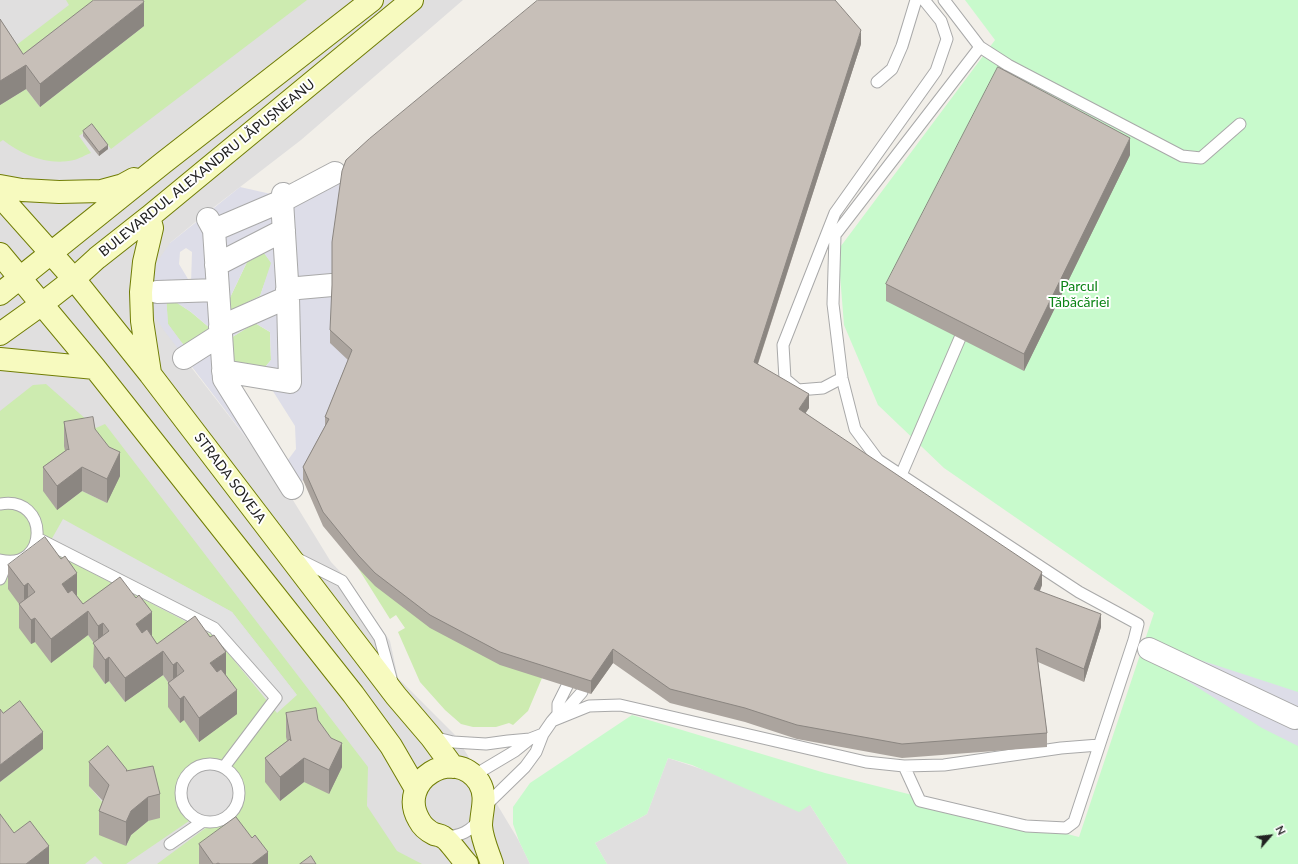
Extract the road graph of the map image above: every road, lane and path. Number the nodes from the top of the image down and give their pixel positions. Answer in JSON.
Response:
{"nodes":[{"id":1,"x":372,"y":0,"type":"edge"},
{"id":2,"x":412,"y":0,"type":"edge"},
{"id":3,"x":916,"y":0,"type":"edge"},
{"id":4,"x":924,"y":0,"type":"edge"},
{"id":5,"x":944,"y":0,"type":"edge"},
{"id":6,"x":980,"y":46,"type":"junction"},
{"id":7,"x":877,"y":82,"type":"dead end"},
{"id":8,"x":1240,"y":124,"type":"dead end"},
{"id":9,"x":163,"y":163,"type":"junction"},
{"id":10,"x":335,"y":173,"type":"dead end"},
{"id":11,"x":0,"y":186,"type":"edge"},
{"id":12,"x":0,"y":196,"type":"edge"},
{"id":13,"x":283,"y":197,"type":"junction"},
{"id":14,"x":149,"y":217,"type":"junction"},
{"id":15,"x":284,"y":230,"type":"junction"},
{"id":16,"x":51,"y":253,"type":"junction"},
{"id":17,"x":0,"y":254,"type":"edge"},
{"id":18,"x":216,"y":264,"type":"junction"},
{"id":19,"x":20,"y":278,"type":"junction"},
{"id":20,"x":74,"y":279,"type":"junction"},
{"id":21,"x":332,"y":285,"type":"edge"},
{"id":22,"x":218,"y":290,"type":"junction"},
{"id":23,"x":157,"y":292,"type":"dead end"},
{"id":24,"x":287,"y":293,"type":"junction"},
{"id":25,"x":0,"y":294,"type":"edge"},
{"id":26,"x":42,"y":304,"type":"junction"},
{"id":27,"x":220,"y":331,"type":"junction"},
{"id":28,"x":0,"y":334,"type":"edge"},
{"id":29,"x":960,"y":338,"type":"edge"},
{"id":30,"x":184,"y":358,"type":"dead end"},
{"id":31,"x":0,"y":359,"type":"edge"},
{"id":32,"x":95,"y":368,"type":"junction"},
{"id":33,"x":223,"y":370,"type":"junction"},
{"id":34,"x":150,"y":374,"type":"junction"},
{"id":35,"x":842,"y":378,"type":"junction"},
{"id":36,"x":901,"y":475,"type":"junction"},
{"id":37,"x":292,"y":488,"type":"dead end"},
{"id":38,"x":0,"y":504,"type":"edge"},
{"id":39,"x":37,"y":538,"type":"junction"},
{"id":40,"x":4,"y":561,"type":"edge"},
{"id":41,"x":0,"y":579,"type":"edge"},
{"id":42,"x":1149,"y":649,"type":"dead end"},
{"id":43,"x":567,"y":686,"type":"edge"},
{"id":44,"x":582,"y":692,"type":"edge"},
{"id":45,"x":555,"y":718,"type":"junction"},
{"id":46,"x":1295,"y":718,"type":"dead end"},
{"id":47,"x":543,"y":734,"type":"junction"},
{"id":48,"x":431,"y":737,"type":"junction"},
{"id":49,"x":530,"y":739,"type":"junction"},
{"id":50,"x":1099,"y":745,"type":"junction"},
{"id":51,"x":453,"y":766,"type":"junction"},
{"id":52,"x":904,"y":766,"type":"junction"},
{"id":53,"x":224,"y":767,"type":"junction"},
{"id":54,"x":473,"y":776,"type":"junction"},
{"id":55,"x":416,"y":789,"type":"junction"},
{"id":56,"x":483,"y":812,"type":"junction"},
{"id":57,"x":202,"y":822,"type":"junction"},
{"id":58,"x":444,"y":837,"type":"junction"},
{"id":59,"x":170,"y":844,"type":"dead end"},
{"id":60,"x":467,"y":864,"type":"edge"},
{"id":61,"x":492,"y":864,"type":"edge"}],
"edges":[{"from":1,"to":9,"type":"main road","name":"BULEVARDUL ALEXANDRU LĂPUȘNEANU"},
{"from":2,"to":14,"type":"main road","name":"BULEVARDUL ALEXANDRU LĂPUȘNEANU"},
{"from":3,"to":7,"type":"lane"},
{"from":4,"to":35,"type":"lane"},
{"from":5,"to":6,"type":"lane"},
{"from":6,"to":8,"type":"lane"},
{"from":6,"to":35,"type":"lane"},
{"from":9,"to":11,"type":"main road"},
{"from":9,"to":16,"type":"main road","name":"BULEVARDUL ALEXANDRU LĂPUȘNEANU"},
{"from":10,"to":13,"type":"street"},
{"from":12,"to":16,"type":"main road","name":"STRADA SOVEJA"},
{"from":13,"to":15,"type":"street"},
{"from":13,"to":18,"type":"street"},
{"from":14,"to":20,"type":"main road","name":"BULEVARDUL ALEXANDRU LĂPUȘNEANU"},
{"from":14,"to":34,"type":"main road"},
{"from":15,"to":18,"type":"street"},
{"from":15,"to":24,"type":"street"},
{"from":16,"to":19,"type":"main road","name":"BULEVARDUL ALEXANDRU LĂPUȘNEANU"},
{"from":16,"to":20,"type":"main road","name":"STRADA SOVEJA"},
{"from":17,"to":19,"type":"main road"},
{"from":18,"to":22,"type":"street"},
{"from":19,"to":25,"type":"main road","name":"BULEVARDUL ALEXANDRU LĂPUȘNEANU"},
{"from":19,"to":26,"type":"main road"},
{"from":20,"to":26,"type":"main road","name":"BULEVARDUL ALEXANDRU LĂPUȘNEANU"},
{"from":20,"to":34,"type":"main road","name":"STRADA SOVEJA"},
{"from":21,"to":24,"type":"street"},
{"from":22,"to":23,"type":"street"},
{"from":22,"to":27,"type":"street"},
{"from":24,"to":27,"type":"street"},
{"from":24,"to":33,"type":"street"},
{"from":26,"to":28,"type":"main road","name":"BULEVARDUL ALEXANDRU LĂPUȘNEANU"},
{"from":26,"to":32,"type":"main road"},
{"from":27,"to":30,"type":"street"},
{"from":27,"to":33,"type":"street"},
{"from":29,"to":36,"type":"lane"},
{"from":31,"to":32,"type":"main road"},
{"from":32,"to":55,"type":"main road"},
{"from":33,"to":37,"type":"street"},
{"from":34,"to":48,"type":"main road","name":"STRADA SOVEJA"},
{"from":35,"to":36,"type":"lane"},
{"from":36,"to":50,"type":"lane"},
{"from":38,"to":39,"type":"lane"},
{"from":39,"to":40,"type":"lane"},
{"from":39,"to":53,"type":"lane"},
{"from":40,"to":41,"type":"lane"},
{"from":42,"to":46,"type":"street"},
{"from":43,"to":45,"type":"lane"},
{"from":44,"to":45,"type":"lane"},
{"from":45,"to":47,"type":"lane"},
{"from":45,"to":52,"type":"lane"},
{"from":47,"to":49,"type":"lane"},
{"from":47,"to":56,"type":"lane"},
{"from":48,"to":49,"type":"lane"},
{"from":48,"to":51,"type":"main road","name":"STRADA SOVEJA"},
{"from":49,"to":54,"type":"lane"},
{"from":50,"to":52,"type":"lane"},
{"from":50,"to":52,"type":"lane"},
{"from":51,"to":54,"type":"main road","name":"STRADA SOVEJA"},
{"from":51,"to":55,"type":"main road"},
{"from":53,"to":57,"type":"lane"},
{"from":53,"to":57,"type":"lane"},
{"from":54,"to":56,"type":"main road"},
{"from":55,"to":58,"type":"main road"},
{"from":56,"to":58,"type":"lane"},
{"from":56,"to":61,"type":"main road"},
{"from":57,"to":59,"type":"lane"},
{"from":58,"to":60,"type":"main road"}]}
